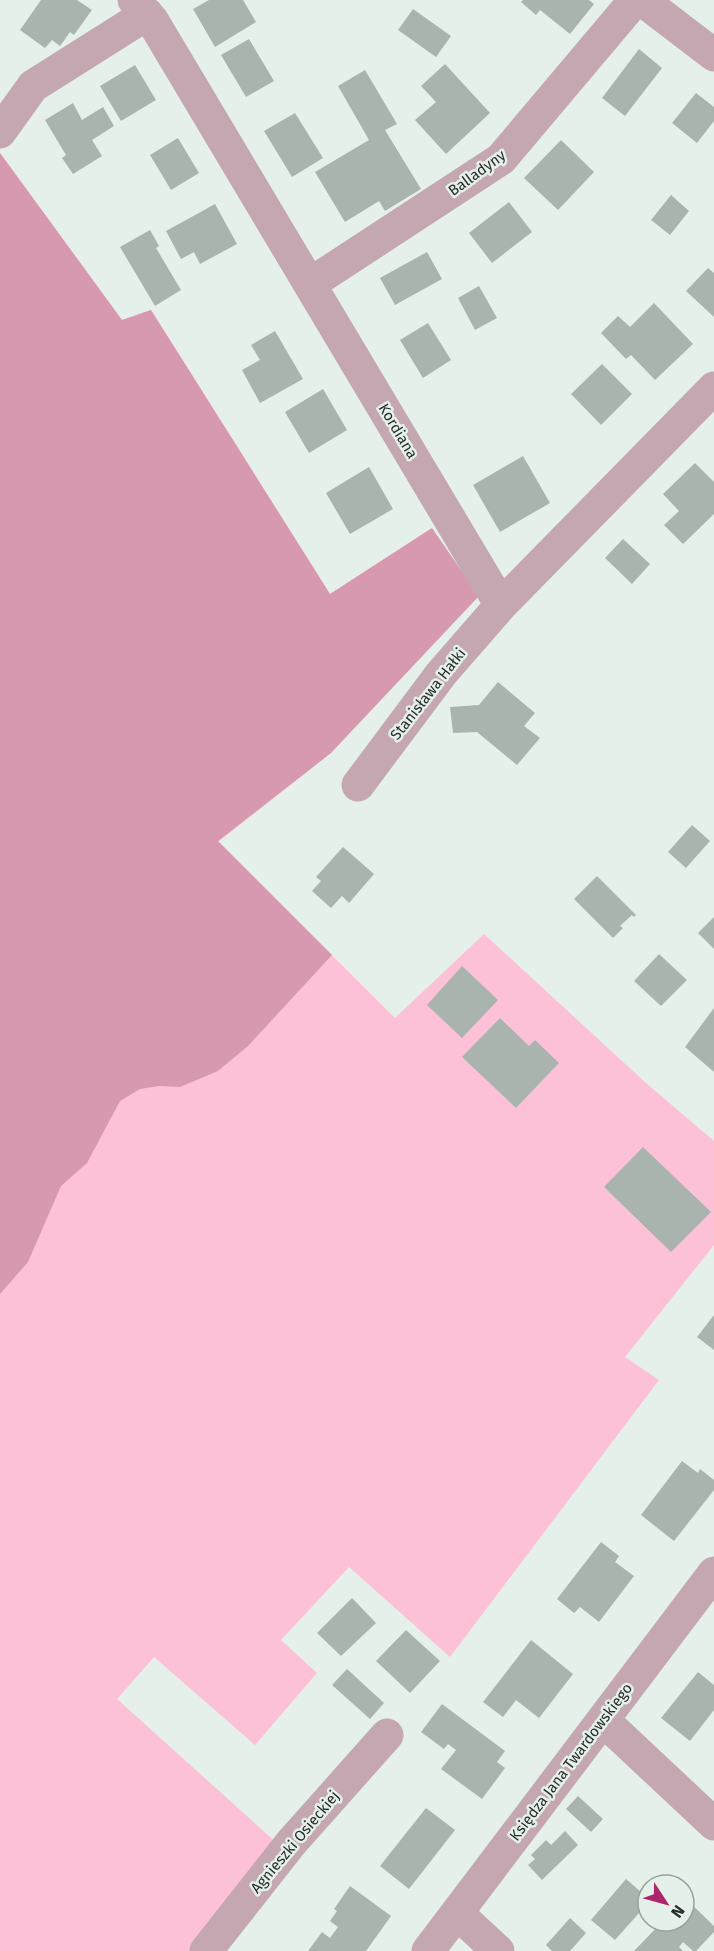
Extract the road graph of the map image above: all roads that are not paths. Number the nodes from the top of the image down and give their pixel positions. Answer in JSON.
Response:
{"nodes":[{"id":1,"x":635,"y":0,"type":"edge"},
{"id":2,"x":642,"y":0,"type":"edge"},
{"id":3,"x":141,"y":7,"type":"edge"},
{"id":4,"x":714,"y":55,"type":"edge"},
{"id":5,"x":0,"y":132,"type":"edge"},
{"id":6,"x":310,"y":284,"type":"junction"},
{"id":7,"x":714,"y":388,"type":"edge"},
{"id":8,"x":501,"y":605,"type":"junction"},
{"id":9,"x":358,"y":785,"type":"dead end"},
{"id":10,"x":714,"y":1573,"type":"edge"},
{"id":11,"x":603,"y":1720,"type":"junction"},
{"id":12,"x":387,"y":1735,"type":"dead end"},
{"id":13,"x":714,"y":1824,"type":"edge"},
{"id":14,"x":458,"y":1913,"type":"junction"},
{"id":15,"x":206,"y":1951,"type":"edge"},
{"id":16,"x":428,"y":1951,"type":"edge"},
{"id":17,"x":498,"y":1951,"type":"edge"}],
"edges":[{"from":1,"to":6,"type":"street","name":"Balladyny"},
{"from":2,"to":4,"type":"street"},
{"from":3,"to":5,"type":"street"},
{"from":3,"to":6,"type":"street","name":"Kordiana"},
{"from":6,"to":8,"type":"street","name":"Kordiana"},
{"from":7,"to":8,"type":"street"},
{"from":8,"to":9,"type":"street","name":"Stanisława Hałki"},
{"from":10,"to":11,"type":"street","name":"Księdza Jana Twardowskiego"},
{"from":11,"to":13,"type":"street"},
{"from":11,"to":14,"type":"street","name":"Księdza Jana Twardowskiego"},
{"from":12,"to":15,"type":"street","name":"Agnieszki Osieckiej"},
{"from":14,"to":16,"type":"street","name":"Księdza Jana Twardowskiego"},
{"from":14,"to":17,"type":"street"}]}
